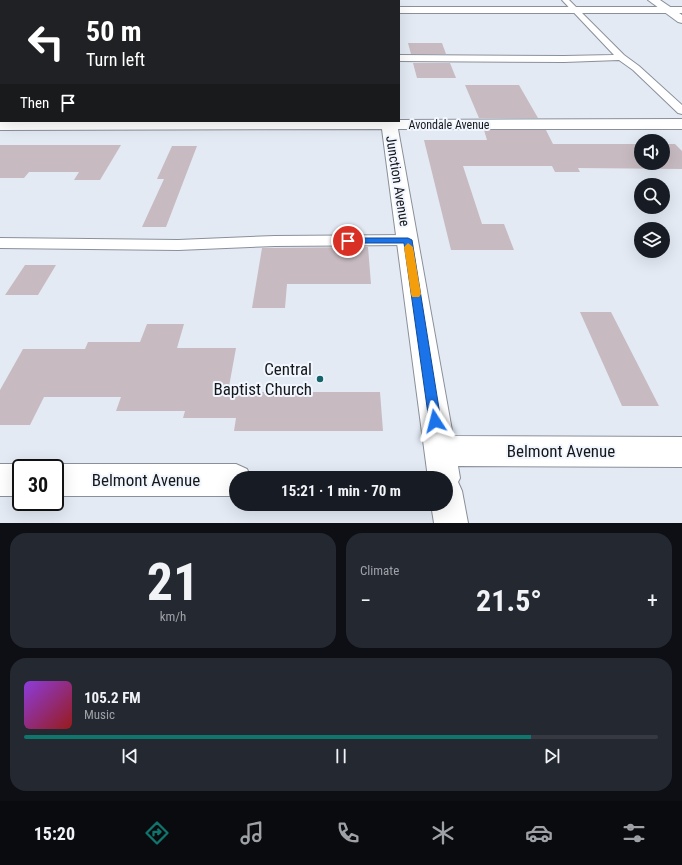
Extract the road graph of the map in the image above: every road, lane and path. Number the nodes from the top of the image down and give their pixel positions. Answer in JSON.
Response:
{"nodes":[{"id":1,"x":565,"y":0,"type":"edge"},
{"id":2,"x":653,"y":0,"type":"edge"},
{"id":3,"x":400,"y":10,"type":"edge"},
{"id":4,"x":575,"y":10,"type":"junction"},
{"id":5,"x":667,"y":10,"type":"junction"},
{"id":6,"x":682,"y":10,"type":"edge"},
{"id":7,"x":682,"y":20,"type":"edge"},
{"id":8,"x":621,"y":57,"type":"junction"},
{"id":9,"x":400,"y":58,"type":"edge"},
{"id":10,"x":682,"y":111,"type":"edge"},
{"id":11,"x":389,"y":123,"type":"edge"},
{"id":12,"x":682,"y":124,"type":"edge"},
{"id":13,"x":0,"y":125,"type":"edge"},
{"id":14,"x":408,"y":240,"type":"junction"},
{"id":15,"x":0,"y":242,"type":"edge"},
{"id":16,"x":682,"y":452,"type":"edge"},
{"id":17,"x":442,"y":465,"type":"edge"},
{"id":18,"x":0,"y":480,"type":"edge"},
{"id":19,"x":12,"y":480,"type":"edge"},
{"id":20,"x":64,"y":480,"type":"edge"},
{"id":21,"x":229,"y":480,"type":"edge"},
{"id":22,"x":449,"y":511,"type":"edge"},
{"id":23,"x":451,"y":523,"type":"edge"}],
"edges":[{"from":1,"to":4,"type":"lane"},
{"from":2,"to":5,"type":"street"},
{"from":3,"to":4,"type":"street"},
{"from":4,"to":5,"type":"street"},
{"from":4,"to":8,"type":"lane"},
{"from":5,"to":6,"type":"street"},
{"from":5,"to":7,"type":"street"},
{"from":8,"to":9,"type":"lane"},
{"from":8,"to":10,"type":"lane"},
{"from":11,"to":12,"type":"street","name":"Avondale Avenue"},
{"from":11,"to":13,"type":"street","name":"Avondale Avenue"},
{"from":11,"to":14,"type":"street","name":"Junction Avenue"},
{"from":14,"to":15,"type":"lane"},
{"from":14,"to":17,"type":"street","name":"Junction Avenue"},
{"from":16,"to":17,"type":"street","name":"Belmont Avenue"},
{"from":18,"to":19,"type":"street"},
{"from":20,"to":21,"type":"street","name":"Belmont Avenue"},
{"from":22,"to":23,"type":"street"}]}
